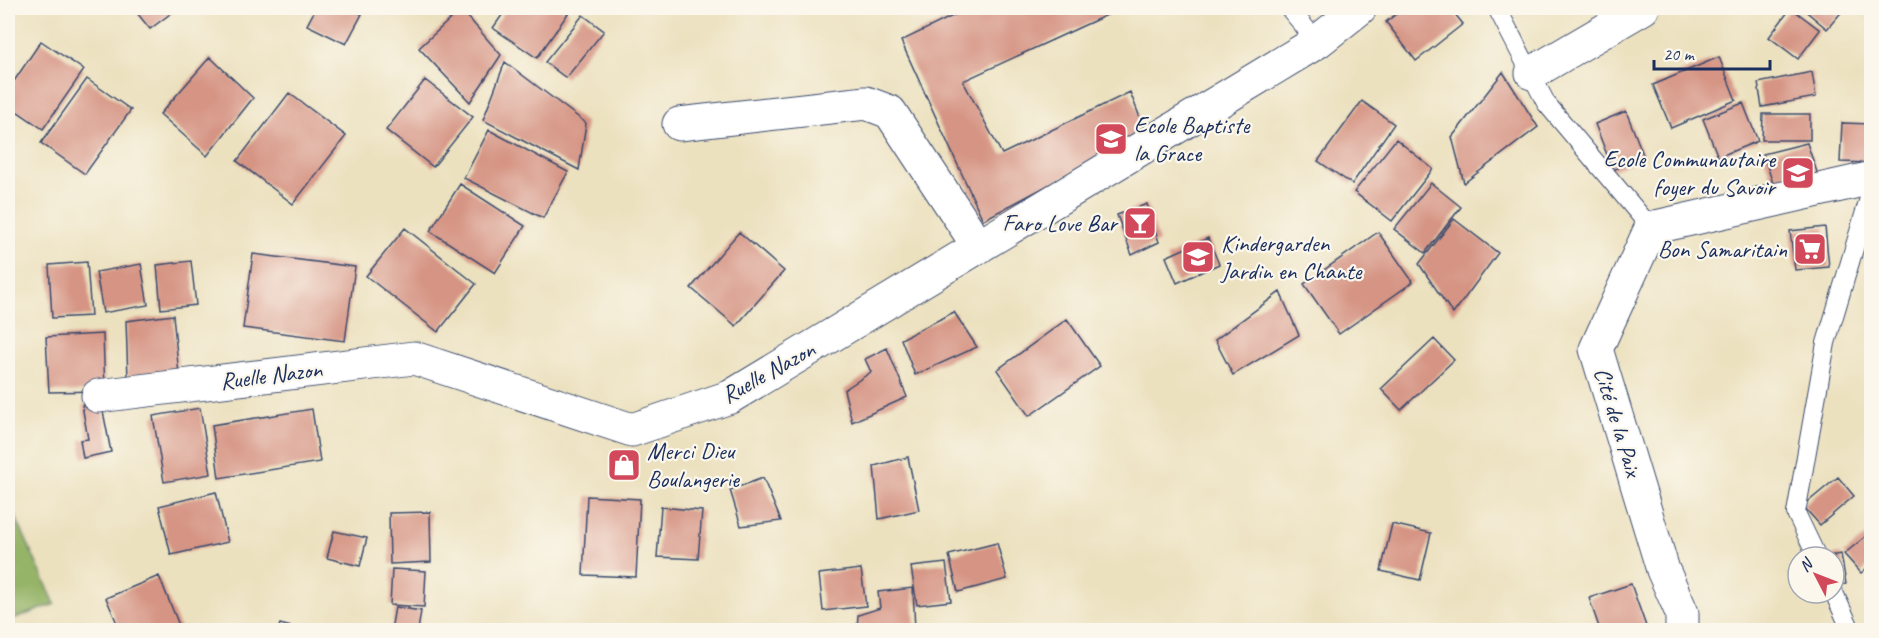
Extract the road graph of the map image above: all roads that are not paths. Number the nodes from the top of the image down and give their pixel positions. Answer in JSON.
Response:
{"nodes":[{"id":1,"x":1289,"y":8,"type":"edge"},
{"id":2,"x":1360,"y":8,"type":"edge"},
{"id":3,"x":1497,"y":8,"type":"edge"},
{"id":4,"x":1643,"y":8,"type":"edge"},
{"id":5,"x":1317,"y":42,"type":"junction"},
{"id":6,"x":1532,"y":73,"type":"junction"},
{"id":7,"x":679,"y":124,"type":"dead end"},
{"id":8,"x":1872,"y":178,"type":"edge"},
{"id":9,"x":1872,"y":188,"type":"edge"},
{"id":10,"x":1651,"y":228,"type":"junction"},
{"id":11,"x":979,"y":247,"type":"junction"},
{"id":12,"x":98,"y":396,"type":"dead end"},
{"id":13,"x":1811,"y":545,"type":"edge"},
{"id":14,"x":1840,"y":605,"type":"edge"},
{"id":15,"x":1682,"y":630,"type":"edge"},
{"id":16,"x":1851,"y":630,"type":"edge"}],
"edges":[{"from":1,"to":5,"type":"lane"},
{"from":2,"to":5,"type":"street","name":"Ruelle Nazon"},
{"from":3,"to":6,"type":"lane"},
{"from":4,"to":6,"type":"street"},
{"from":5,"to":11,"type":"street","name":"Ruelle Nazon"},
{"from":6,"to":10,"type":"lane"},
{"from":7,"to":11,"type":"street"},
{"from":8,"to":10,"type":"street"},
{"from":9,"to":13,"type":"lane"},
{"from":10,"to":15,"type":"street","name":"Cité de la Paix"},
{"from":11,"to":12,"type":"street","name":"Ruelle Nazon"},
{"from":14,"to":16,"type":"lane"}]}
